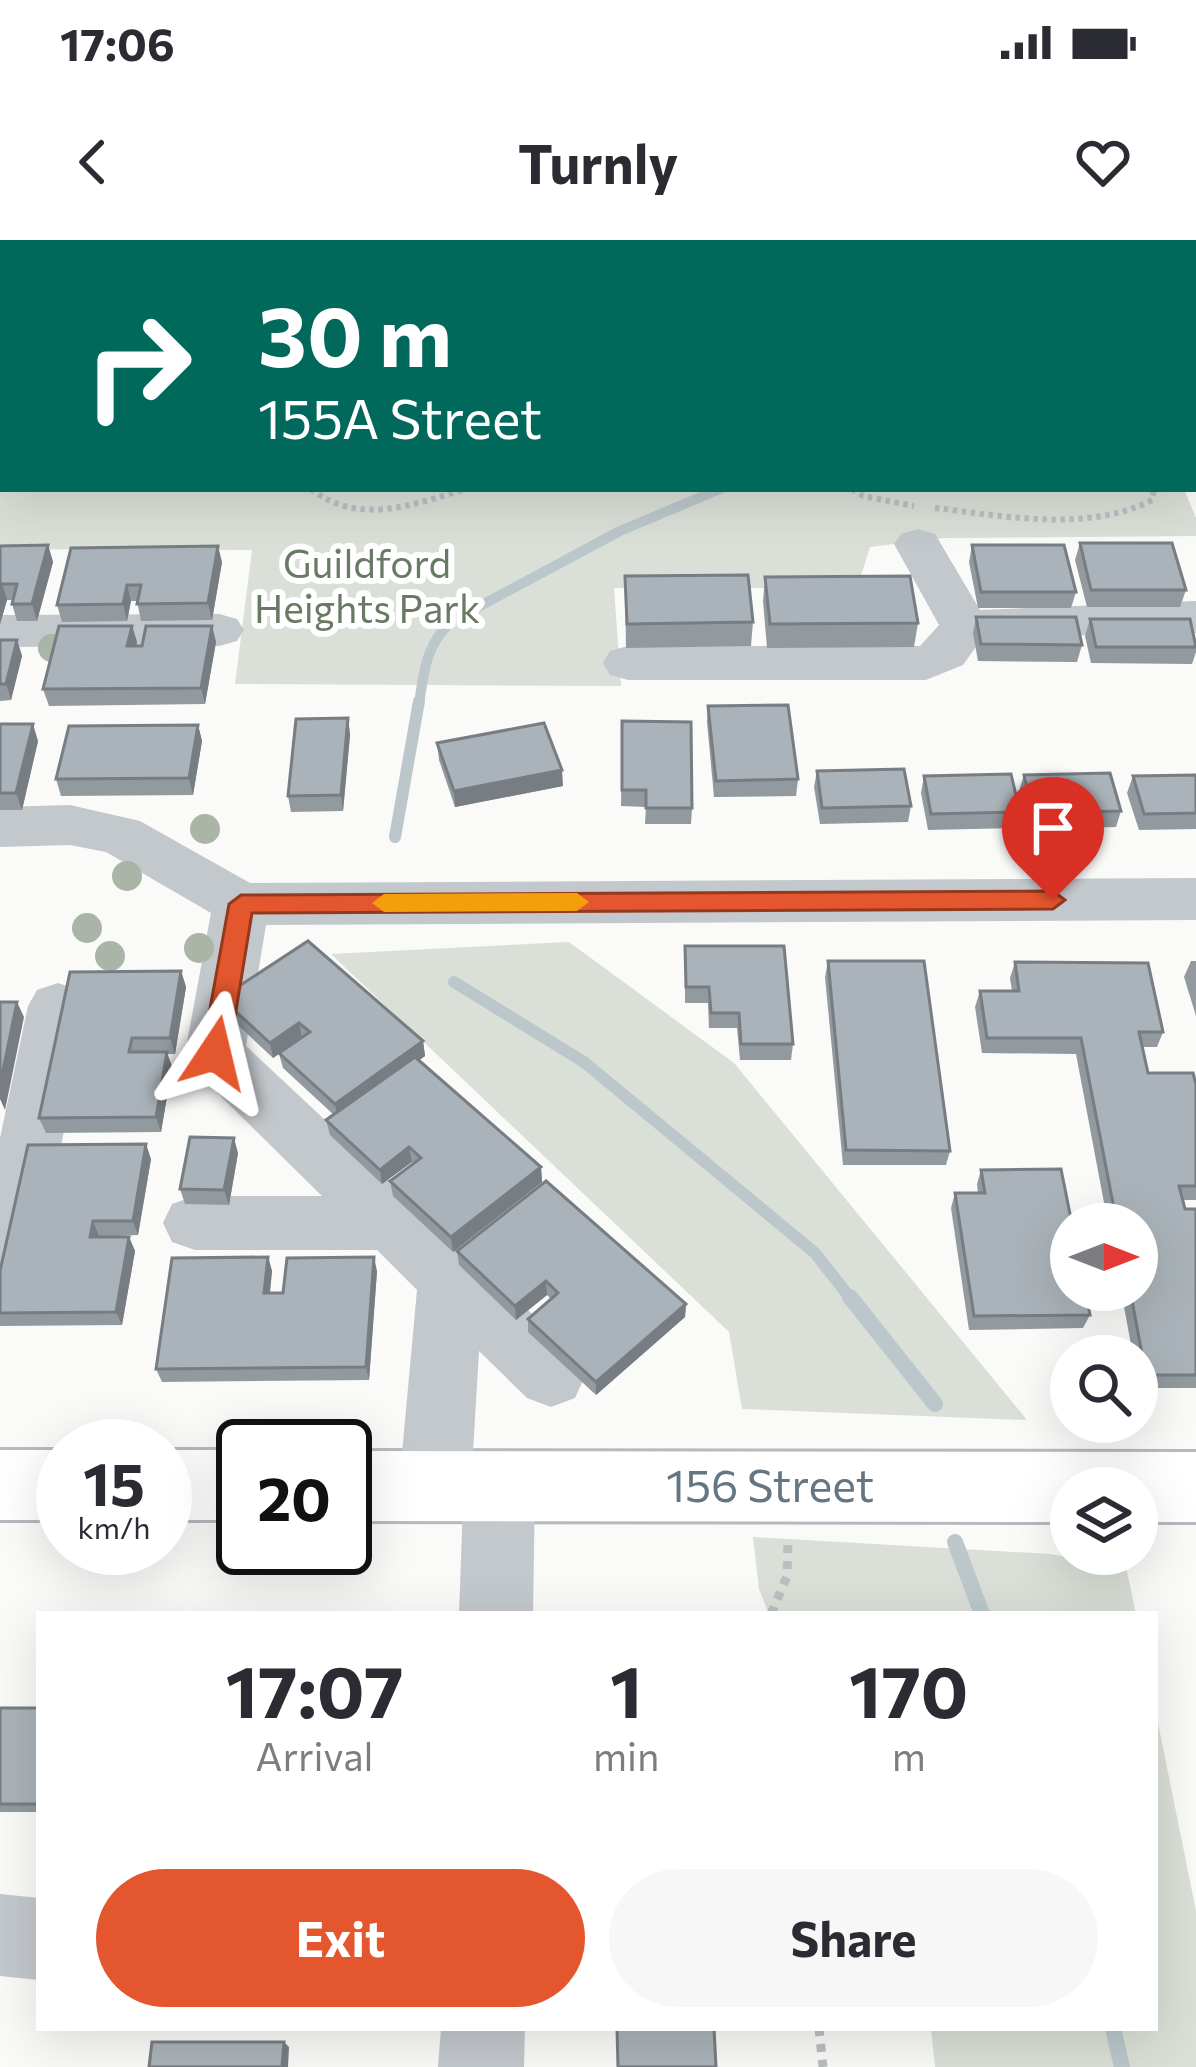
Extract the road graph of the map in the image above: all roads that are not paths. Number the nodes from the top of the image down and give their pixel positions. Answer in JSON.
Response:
{"nodes":[{"id":1,"x":918,"y":544,"type":"dead end"},
{"id":2,"x":1196,"y":616,"type":"edge"},
{"id":3,"x":964,"y":625,"type":"junction"},
{"id":4,"x":219,"y":630,"type":"dead end"},
{"id":5,"x":0,"y":631,"type":"edge"},
{"id":6,"x":628,"y":663,"type":"dead end"},
{"id":7,"x":0,"y":826,"type":"edge"},
{"id":8,"x":220,"y":891,"type":"junction"},
{"id":9,"x":1196,"y":899,"type":"edge"},
{"id":10,"x":58,"y":1006,"type":"edge"},
{"id":11,"x":15,"y":1132,"type":"edge"},
{"id":12,"x":392,"y":1222,"type":"junction"},
{"id":13,"x":195,"y":1223,"type":"dead end"},
{"id":14,"x":451,"y":1279,"type":"junction"},
{"id":15,"x":0,"y":1292,"type":"edge"},
{"id":16,"x":551,"y":1376,"type":"dead end"},
{"id":17,"x":0,"y":1485,"type":"edge"},
{"id":18,"x":36,"y":1485,"type":"edge"},
{"id":19,"x":372,"y":1486,"type":"edge"},
{"id":20,"x":467,"y":1487,"type":"junction"},
{"id":21,"x":1196,"y":1487,"type":"edge"},
{"id":22,"x":495,"y":1611,"type":"edge"},
{"id":23,"x":0,"y":1935,"type":"edge"},
{"id":24,"x":36,"y":1939,"type":"edge"},
{"id":25,"x":483,"y":2031,"type":"edge"},
{"id":26,"x":481,"y":2067,"type":"edge"}],
"edges":[{"from":1,"to":3,"type":"street"},
{"from":2,"to":3,"type":"street"},
{"from":3,"to":6,"type":"street"},
{"from":4,"to":5,"type":"street"},
{"from":7,"to":8,"type":"street"},
{"from":8,"to":9,"type":"street"},
{"from":8,"to":12,"type":"street"},
{"from":10,"to":11,"type":"street"},
{"from":11,"to":15,"type":"street"},
{"from":12,"to":13,"type":"street"},
{"from":12,"to":14,"type":"street"},
{"from":14,"to":16,"type":"street"},
{"from":14,"to":20,"type":"street"},
{"from":17,"to":18,"type":"main road"},
{"from":19,"to":20,"type":"main road","name":"156 Street"},
{"from":20,"to":21,"type":"main road","name":"156 Street"},
{"from":20,"to":22,"type":"street"},
{"from":23,"to":24,"type":"street"},
{"from":25,"to":26,"type":"street"}]}
